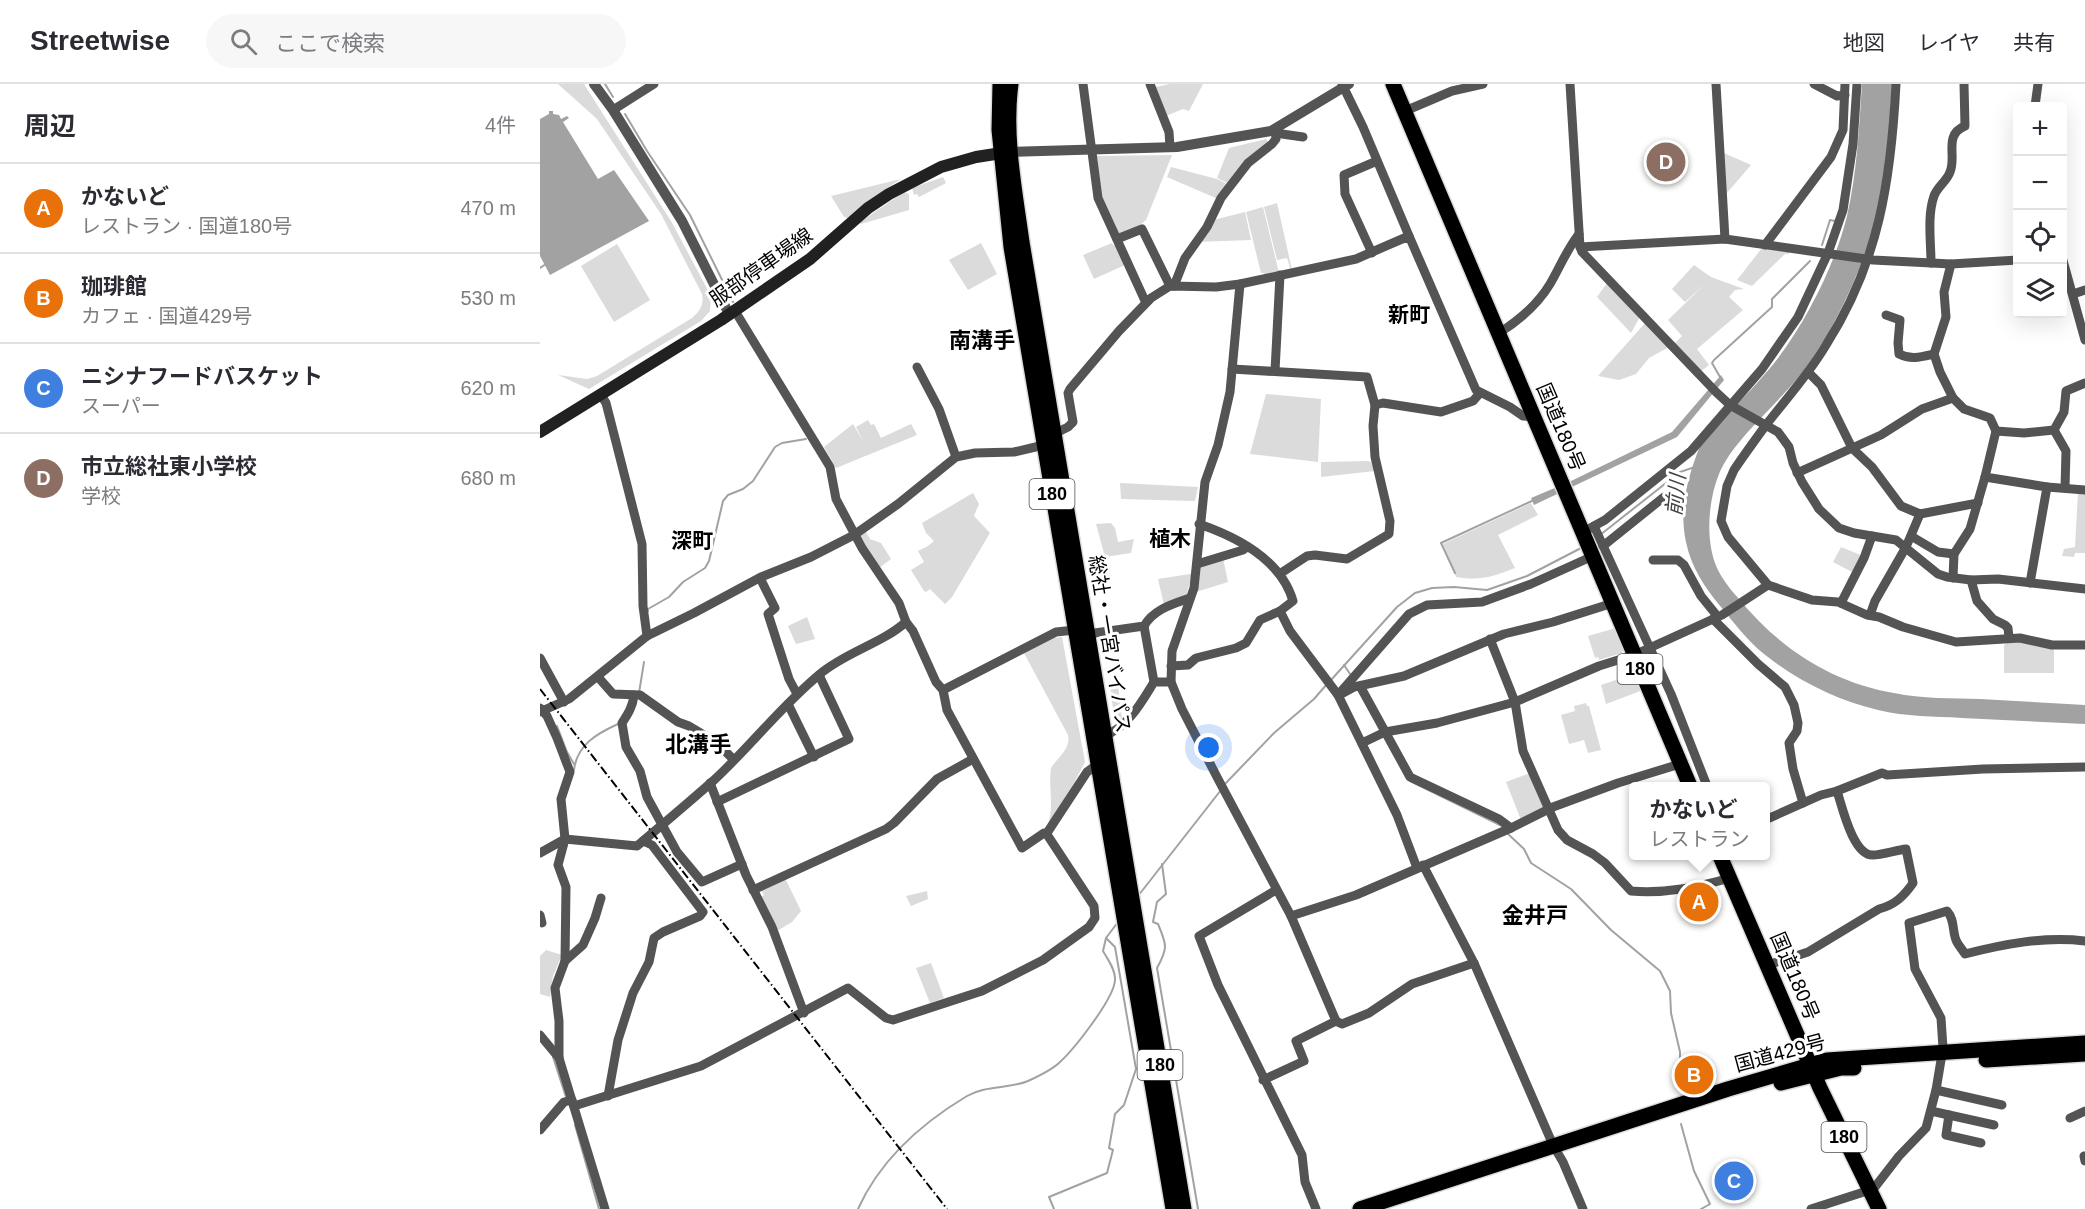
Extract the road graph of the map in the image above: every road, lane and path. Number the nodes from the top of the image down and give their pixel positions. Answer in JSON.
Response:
{"nodes":[{"id":1,"x":594,"y":84,"type":"edge"},
{"id":2,"x":654,"y":84,"type":"edge"},
{"id":3,"x":1000,"y":84,"type":"edge"},
{"id":4,"x":1011,"y":84,"type":"edge"},
{"id":5,"x":1083,"y":84,"type":"edge"},
{"id":6,"x":1150,"y":84,"type":"edge"},
{"id":7,"x":1394,"y":84,"type":"edge"},
{"id":8,"x":1483,"y":84,"type":"edge"},
{"id":9,"x":1570,"y":84,"type":"edge"},
{"id":10,"x":1716,"y":84,"type":"edge"},
{"id":11,"x":1814,"y":84,"type":"edge"},
{"id":12,"x":1845,"y":84,"type":"edge"},
{"id":13,"x":1857,"y":84,"type":"edge"},
{"id":14,"x":1896,"y":84,"type":"edge"},
{"id":15,"x":1964,"y":84,"type":"edge"},
{"id":16,"x":2038,"y":84,"type":"edge"},
{"id":17,"x":1345,"y":85,"type":"edge"},
{"id":18,"x":1845,"y":95,"type":"junction"},
{"id":19,"x":2036,"y":102,"type":"edge"},
{"id":20,"x":613,"y":110,"type":"junction"},
{"id":21,"x":1405,"y":111,"type":"junction"},
{"id":22,"x":1275,"y":129,"type":"junction"},
{"id":23,"x":1303,"y":137,"type":"dead end"},
{"id":24,"x":1170,"y":147,"type":"junction"},
{"id":25,"x":1091,"y":150,"type":"junction"},
{"id":26,"x":1006,"y":152,"type":"junction"},
{"id":27,"x":1377,"y":161,"type":"junction"},
{"id":28,"x":1579,"y":234,"type":"junction"},
{"id":29,"x":1409,"y":236,"type":"junction"},
{"id":30,"x":1117,"y":239,"type":"junction"},
{"id":31,"x":1725,"y":239,"type":"junction"},
{"id":32,"x":1765,"y":244,"type":"junction"},
{"id":33,"x":1580,"y":247,"type":"junction"},
{"id":34,"x":1372,"y":253,"type":"junction"},
{"id":35,"x":1830,"y":254,"type":"junction"},
{"id":36,"x":1867,"y":258,"type":"junction"},
{"id":37,"x":2013,"y":260,"type":"edge"},
{"id":38,"x":1931,"y":263,"type":"junction"},
{"id":39,"x":1951,"y":264,"type":"junction"},
{"id":40,"x":2064,"y":264,"type":"edge"},
{"id":41,"x":1280,"y":275,"type":"junction"},
{"id":42,"x":1240,"y":284,"type":"junction"},
{"id":43,"x":1172,"y":286,"type":"junction"},
{"id":44,"x":2085,"y":290,"type":"edge"},
{"id":45,"x":2073,"y":294,"type":"junction"},
{"id":46,"x":1146,"y":303,"type":"junction"},
{"id":47,"x":732,"y":312,"type":"junction"},
{"id":48,"x":1886,"y":315,"type":"dead end"},
{"id":49,"x":1499,"y":333,"type":"junction"},
{"id":50,"x":2085,"y":340,"type":"edge"},
{"id":51,"x":1934,"y":354,"type":"junction"},
{"id":52,"x":917,"y":367,"type":"dead end"},
{"id":53,"x":1232,"y":369,"type":"junction"},
{"id":54,"x":1275,"y":371,"type":"junction"},
{"id":55,"x":1808,"y":372,"type":"junction"},
{"id":56,"x":2085,"y":383,"type":"edge"},
{"id":57,"x":1480,"y":393,"type":"junction"},
{"id":58,"x":601,"y":395,"type":"junction"},
{"id":59,"x":1953,"y":398,"type":"junction"},
{"id":60,"x":1376,"y":405,"type":"junction"},
{"id":61,"x":1731,"y":405,"type":"junction"},
{"id":62,"x":1534,"y":417,"type":"junction"},
{"id":63,"x":1764,"y":424,"type":"junction"},
{"id":64,"x":2054,"y":430,"type":"junction"},
{"id":65,"x":1996,"y":431,"type":"junction"},
{"id":66,"x":540,"y":432,"type":"edge"},
{"id":67,"x":1049,"y":439,"type":"junction"},
{"id":68,"x":1852,"y":448,"type":"junction"},
{"id":69,"x":956,"y":457,"type":"junction"},
{"id":70,"x":1797,"y":473,"type":"junction"},
{"id":71,"x":1985,"y":477,"type":"junction"},
{"id":72,"x":2047,"y":487,"type":"junction"},
{"id":73,"x":2065,"y":488,"type":"junction"},
{"id":74,"x":2085,"y":490,"type":"edge"},
{"id":75,"x":1664,"y":497,"type":"dead end"},
{"id":76,"x":1978,"y":503,"type":"junction"},
{"id":77,"x":1920,"y":514,"type":"junction"},
{"id":78,"x":1199,"y":524,"type":"junction"},
{"id":79,"x":1589,"y":531,"type":"junction"},
{"id":80,"x":854,"y":535,"type":"junction"},
{"id":81,"x":1911,"y":536,"type":"junction"},
{"id":82,"x":1872,"y":537,"type":"junction"},
{"id":83,"x":1247,"y":547,"type":"junction"},
{"id":84,"x":1906,"y":547,"type":"junction"},
{"id":85,"x":1597,"y":549,"type":"junction"},
{"id":86,"x":1954,"y":554,"type":"junction"},
{"id":87,"x":1653,"y":560,"type":"dead end"},
{"id":88,"x":1197,"y":564,"type":"junction"},
{"id":89,"x":1281,"y":573,"type":"junction"},
{"id":90,"x":760,"y":578,"type":"junction"},
{"id":91,"x":1953,"y":578,"type":"junction"},
{"id":92,"x":1971,"y":580,"type":"junction"},
{"id":93,"x":2030,"y":582,"type":"junction"},
{"id":94,"x":1768,"y":585,"type":"junction"},
{"id":95,"x":2085,"y":589,"type":"edge"},
{"id":96,"x":1190,"y":598,"type":"junction"},
{"id":97,"x":1613,"y":603,"type":"junction"},
{"id":98,"x":1840,"y":603,"type":"junction"},
{"id":99,"x":1280,"y":611,"type":"junction"},
{"id":100,"x":1870,"y":615,"type":"junction"},
{"id":101,"x":1718,"y":617,"type":"junction"},
{"id":102,"x":906,"y":622,"type":"junction"},
{"id":103,"x":1144,"y":626,"type":"junction"},
{"id":104,"x":1082,"y":632,"type":"junction"},
{"id":105,"x":647,"y":636,"type":"junction"},
{"id":106,"x":2009,"y":638,"type":"junction"},
{"id":107,"x":1490,"y":639,"type":"junction"},
{"id":108,"x":2085,"y":645,"type":"edge"},
{"id":109,"x":1649,"y":648,"type":"junction"},
{"id":110,"x":1634,"y":655,"type":"junction"},
{"id":111,"x":540,"y":658,"type":"edge"},
{"id":112,"x":1171,"y":666,"type":"junction"},
{"id":113,"x":819,"y":675,"type":"junction"},
{"id":114,"x":598,"y":677,"type":"junction"},
{"id":115,"x":1154,"y":682,"type":"junction"},
{"id":116,"x":1171,"y":682,"type":"junction"},
{"id":117,"x":1360,"y":686,"type":"junction"},
{"id":118,"x":943,"y":690,"type":"junction"},
{"id":119,"x":797,"y":694,"type":"junction"},
{"id":120,"x":1337,"y":694,"type":"junction"},
{"id":121,"x":634,"y":695,"type":"junction"},
{"id":122,"x":564,"y":702,"type":"junction"},
{"id":123,"x":1515,"y":702,"type":"junction"},
{"id":124,"x":788,"y":704,"type":"junction"},
{"id":125,"x":541,"y":711,"type":"edge"},
{"id":126,"x":1383,"y":733,"type":"junction"},
{"id":127,"x":1104,"y":736,"type":"junction"},
{"id":128,"x":1362,"y":743,"type":"junction"},
{"id":129,"x":814,"y":757,"type":"junction"},
{"id":130,"x":1100,"y":757,"type":"junction"},
{"id":131,"x":733,"y":759,"type":"junction"},
{"id":132,"x":974,"y":759,"type":"junction"},
{"id":133,"x":1680,"y":764,"type":"junction"},
{"id":134,"x":2085,"y":767,"type":"edge"},
{"id":135,"x":1688,"y":782,"type":"edge"},
{"id":136,"x":1705,"y":782,"type":"edge"},
{"id":137,"x":710,"y":783,"type":"junction"},
{"id":138,"x":1837,"y":790,"type":"junction"},
{"id":139,"x":717,"y":802,"type":"junction"},
{"id":140,"x":1803,"y":803,"type":"junction"},
{"id":141,"x":1549,"y":810,"type":"junction"},
{"id":142,"x":1770,"y":818,"type":"edge"},
{"id":143,"x":662,"y":824,"type":"junction"},
{"id":144,"x":1507,"y":830,"type":"junction"},
{"id":145,"x":1047,"y":833,"type":"junction"},
{"id":146,"x":567,"y":839,"type":"junction"},
{"id":147,"x":643,"y":841,"type":"junction"},
{"id":148,"x":540,"y":853,"type":"edge"},
{"id":149,"x":1722,"y":860,"type":"edge"},
{"id":150,"x":742,"y":864,"type":"junction"},
{"id":151,"x":1420,"y":866,"type":"junction"},
{"id":152,"x":1730,"y":878,"type":"junction"},
{"id":153,"x":753,"y":890,"type":"junction"},
{"id":154,"x":1276,"y":890,"type":"junction"},
{"id":155,"x":601,"y":898,"type":"dead end"},
{"id":156,"x":1291,"y":916,"type":"junction"},
{"id":157,"x":1130,"y":927,"type":"junction"},
{"id":158,"x":2085,"y":941,"type":"edge"},
{"id":159,"x":565,"y":961,"type":"junction"},
{"id":160,"x":1474,"y":963,"type":"junction"},
{"id":161,"x":1768,"y":965,"type":"junction"},
{"id":162,"x":804,"y":1013,"type":"junction"},
{"id":163,"x":1336,"y":1021,"type":"junction"},
{"id":164,"x":540,"y":1035,"type":"edge"},
{"id":165,"x":2085,"y":1043,"type":"edge"},
{"id":166,"x":2085,"y":1054,"type":"edge"},
{"id":167,"x":559,"y":1058,"type":"junction"},
{"id":168,"x":1941,"y":1058,"type":"junction"},
{"id":169,"x":1812,"y":1069,"type":"junction"},
{"id":170,"x":1263,"y":1080,"type":"junction"},
{"id":171,"x":1936,"y":1090,"type":"junction"},
{"id":172,"x":608,"y":1096,"type":"junction"},
{"id":173,"x":570,"y":1102,"type":"junction"},
{"id":174,"x":2002,"y":1105,"type":"dead end"},
{"id":175,"x":1931,"y":1111,"type":"junction"},
{"id":176,"x":2085,"y":1111,"type":"edge"},
{"id":177,"x":1949,"y":1115,"type":"junction"},
{"id":178,"x":2070,"y":1118,"type":"dead end"},
{"id":179,"x":1994,"y":1125,"type":"dead end"},
{"id":180,"x":540,"y":1130,"type":"edge"},
{"id":181,"x":1981,"y":1143,"type":"dead end"},
{"id":182,"x":1556,"y":1150,"type":"junction"},
{"id":183,"x":1870,"y":1190,"type":"junction"},
{"id":184,"x":605,"y":1209,"type":"edge"},
{"id":185,"x":1173,"y":1209,"type":"edge"},
{"id":186,"x":1184,"y":1209,"type":"edge"},
{"id":187,"x":1316,"y":1209,"type":"edge"},
{"id":188,"x":1360,"y":1209,"type":"edge"},
{"id":189,"x":1389,"y":1209,"type":"edge"},
{"id":190,"x":1583,"y":1209,"type":"edge"},
{"id":191,"x":1811,"y":1209,"type":"edge"},
{"id":192,"x":1879,"y":1209,"type":"edge"}],
"edges":[{"from":1,"to":20,"type":"street"},
{"from":2,"to":20,"type":"street"},
{"from":3,"to":26,"type":"highway","name":"総社・一宮バイパス","number":"180"},
{"from":4,"to":26,"type":"highway","name":"総社・一宮バイパス","number":"180"},
{"from":5,"to":25,"type":"street"},
{"from":6,"to":24,"type":"street"},
{"from":7,"to":21,"type":"highway","name":"国道180号","number":"180"},
{"from":8,"to":21,"type":"street"},
{"from":9,"to":28,"type":"street"},
{"from":10,"to":31,"type":"street"},
{"from":11,"to":18,"type":"street"},
{"from":12,"to":18,"type":"street"},
{"from":13,"to":35,"type":"street"},
{"from":14,"to":36,"type":"street"},
{"from":15,"to":38,"type":"street"},
{"from":16,"to":19,"type":"street"},
{"from":17,"to":22,"type":"street"},
{"from":17,"to":27,"type":"street"},
{"from":18,"to":32,"type":"street"},
{"from":20,"to":47,"type":"street"},
{"from":21,"to":49,"type":"highway","name":"国道180号","number":"180"},
{"from":22,"to":23,"type":"street"},
{"from":22,"to":24,"type":"street"},
{"from":22,"to":43,"type":"street"},
{"from":24,"to":25,"type":"street"},
{"from":25,"to":26,"type":"street"},
{"from":25,"to":30,"type":"street"},
{"from":26,"to":47,"type":"main road","name":"服部停車場線"},
{"from":26,"to":67,"type":"highway","name":"総社・一宮バイパス","number":"180"},
{"from":27,"to":29,"type":"street"},
{"from":27,"to":34,"type":"street"},
{"from":28,"to":33,"type":"street"},
{"from":28,"to":49,"type":"street"},
{"from":29,"to":34,"type":"street"},
{"from":29,"to":57,"type":"street"},
{"from":30,"to":43,"type":"street"},
{"from":30,"to":46,"type":"street"},
{"from":31,"to":32,"type":"street"},
{"from":31,"to":33,"type":"street"},
{"from":32,"to":35,"type":"street"},
{"from":33,"to":61,"type":"street"},
{"from":34,"to":41,"type":"street"},
{"from":35,"to":36,"type":"street"},
{"from":35,"to":61,"type":"street"},
{"from":36,"to":38,"type":"street"},
{"from":36,"to":55,"type":"street"},
{"from":37,"to":39,"type":"street"},
{"from":38,"to":39,"type":"street"},
{"from":39,"to":51,"type":"street"},
{"from":40,"to":45,"type":"street"},
{"from":41,"to":42,"type":"street"},
{"from":41,"to":54,"type":"street"},
{"from":42,"to":43,"type":"street"},
{"from":42,"to":53,"type":"street"},
{"from":43,"to":46,"type":"street"},
{"from":44,"to":45,"type":"street"},
{"from":45,"to":50,"type":"street"},
{"from":46,"to":67,"type":"street"},
{"from":47,"to":58,"type":"main road","name":"服部停車場線"},
{"from":47,"to":80,"type":"street"},
{"from":48,"to":51,"type":"street"},
{"from":49,"to":62,"type":"highway","name":"国道180号","number":"180"},
{"from":51,"to":59,"type":"street"},
{"from":52,"to":69,"type":"street"},
{"from":53,"to":54,"type":"street"},
{"from":53,"to":78,"type":"street"},
{"from":54,"to":60,"type":"street"},
{"from":55,"to":63,"type":"street"},
{"from":55,"to":68,"type":"street"},
{"from":56,"to":64,"type":"street"},
{"from":57,"to":60,"type":"street"},
{"from":57,"to":62,"type":"street"},
{"from":58,"to":66,"type":"main road","name":"服部停車場線"},
{"from":58,"to":105,"type":"street"},
{"from":59,"to":65,"type":"street"},
{"from":59,"to":68,"type":"street"},
{"from":60,"to":89,"type":"street"},
{"from":61,"to":63,"type":"street"},
{"from":61,"to":79,"type":"street"},
{"from":62,"to":79,"type":"highway","name":"国道180号","number":"180"},
{"from":63,"to":70,"type":"street"},
{"from":63,"to":94,"type":"street"},
{"from":64,"to":65,"type":"street"},
{"from":64,"to":73,"type":"street"},
{"from":65,"to":71,"type":"street"},
{"from":67,"to":69,"type":"street"},
{"from":67,"to":104,"type":"highway","name":"総社・一宮バイパス","number":"180"},
{"from":68,"to":70,"type":"street"},
{"from":68,"to":77,"type":"street"},
{"from":69,"to":80,"type":"street"},
{"from":70,"to":82,"type":"street"},
{"from":71,"to":72,"type":"street"},
{"from":71,"to":76,"type":"street"},
{"from":72,"to":73,"type":"street"},
{"from":72,"to":93,"type":"street"},
{"from":73,"to":74,"type":"street"},
{"from":75,"to":85,"type":"street"},
{"from":76,"to":77,"type":"street"},
{"from":76,"to":86,"type":"street"},
{"from":77,"to":81,"type":"street"},
{"from":78,"to":83,"type":"street"},
{"from":78,"to":88,"type":"street"},
{"from":79,"to":85,"type":"highway","name":"国道180号","number":"180"},
{"from":80,"to":90,"type":"street"},
{"from":80,"to":102,"type":"street"},
{"from":81,"to":84,"type":"street"},
{"from":81,"to":86,"type":"street"},
{"from":82,"to":84,"type":"street"},
{"from":82,"to":98,"type":"street"},
{"from":83,"to":88,"type":"street"},
{"from":83,"to":89,"type":"street"},
{"from":84,"to":91,"type":"street"},
{"from":84,"to":100,"type":"street"},
{"from":85,"to":97,"type":"highway","name":"国道180号","number":"180"},
{"from":85,"to":109,"type":"street"},
{"from":85,"to":120,"type":"street"},
{"from":86,"to":91,"type":"street"},
{"from":87,"to":101,"type":"street"},
{"from":88,"to":96,"type":"street"},
{"from":89,"to":99,"type":"street"},
{"from":90,"to":105,"type":"street"},
{"from":90,"to":119,"type":"street"},
{"from":91,"to":92,"type":"street"},
{"from":92,"to":93,"type":"street"},
{"from":92,"to":106,"type":"street"},
{"from":93,"to":95,"type":"street"},
{"from":94,"to":98,"type":"street"},
{"from":94,"to":101,"type":"street"},
{"from":96,"to":103,"type":"street"},
{"from":96,"to":112,"type":"street"},
{"from":97,"to":107,"type":"street"},
{"from":97,"to":110,"type":"highway","name":"国道180号","number":"180"},
{"from":98,"to":100,"type":"street"},
{"from":99,"to":112,"type":"street"},
{"from":99,"to":120,"type":"street"},
{"from":100,"to":106,"type":"street"},
{"from":101,"to":109,"type":"street"},
{"from":101,"to":140,"type":"street"},
{"from":102,"to":113,"type":"street"},
{"from":102,"to":118,"type":"street"},
{"from":103,"to":104,"type":"street"},
{"from":103,"to":115,"type":"street"},
{"from":104,"to":118,"type":"street"},
{"from":104,"to":127,"type":"highway","name":"総社・一宮バイパス","number":"180"},
{"from":104,"to":130,"type":"highway","name":"総社・一宮バイパス","number":"180"},
{"from":105,"to":114,"type":"street"},
{"from":106,"to":108,"type":"street"},
{"from":107,"to":117,"type":"street"},
{"from":107,"to":123,"type":"street"},
{"from":109,"to":110,"type":"street"},
{"from":109,"to":136,"type":"street"},
{"from":110,"to":123,"type":"street"},
{"from":110,"to":133,"type":"highway","name":"国道180号","number":"180"},
{"from":111,"to":122,"type":"street"},
{"from":112,"to":116,"type":"street"},
{"from":113,"to":119,"type":"street"},
{"from":113,"to":129,"type":"street"},
{"from":114,"to":121,"type":"street"},
{"from":114,"to":122,"type":"street"},
{"from":115,"to":116,"type":"street"},
{"from":115,"to":127,"type":"street"},
{"from":116,"to":154,"type":"street"},
{"from":117,"to":120,"type":"street"},
{"from":117,"to":126,"type":"street"},
{"from":118,"to":132,"type":"street"},
{"from":119,"to":124,"type":"street"},
{"from":120,"to":128,"type":"street"},
{"from":121,"to":131,"type":"street"},
{"from":121,"to":143,"type":"street"},
{"from":122,"to":125,"type":"street"},
{"from":123,"to":126,"type":"street"},
{"from":123,"to":141,"type":"street"},
{"from":124,"to":129,"type":"street"},
{"from":124,"to":131,"type":"street"},
{"from":125,"to":146,"type":"street"},
{"from":126,"to":128,"type":"street"},
{"from":126,"to":144,"type":"street"},
{"from":127,"to":130,"type":"highway","name":"総社・一宮バイパス","number":"180"},
{"from":128,"to":151,"type":"street"},
{"from":129,"to":139,"type":"street"},
{"from":130,"to":145,"type":"street"},
{"from":130,"to":157,"type":"highway","name":"総社・一宮バイパス","number":"180"},
{"from":130,"to":157,"type":"highway","name":"総社・一宮バイパス","number":"180"},
{"from":131,"to":137,"type":"street"},
{"from":132,"to":145,"type":"street"},
{"from":132,"to":153,"type":"street"},
{"from":133,"to":135,"type":"highway","name":"国道180号","number":"180"},
{"from":133,"to":141,"type":"street"},
{"from":134,"to":138,"type":"street"},
{"from":137,"to":139,"type":"street"},
{"from":137,"to":143,"type":"street"},
{"from":138,"to":140,"type":"street"},
{"from":138,"to":161,"type":"street"},
{"from":139,"to":150,"type":"street"},
{"from":140,"to":142,"type":"street"},
{"from":141,"to":144,"type":"street"},
{"from":141,"to":152,"type":"street"},
{"from":143,"to":147,"type":"street"},
{"from":143,"to":150,"type":"street"},
{"from":144,"to":151,"type":"street"},
{"from":145,"to":162,"type":"street"},
{"from":146,"to":147,"type":"street"},
{"from":146,"to":148,"type":"street"},
{"from":146,"to":159,"type":"street"},
{"from":147,"to":172,"type":"street"},
{"from":149,"to":152,"type":"highway","name":"国道180号","number":"180"},
{"from":150,"to":153,"type":"street"},
{"from":151,"to":156,"type":"street"},
{"from":151,"to":160,"type":"street"},
{"from":152,"to":161,"type":"highway","name":"国道180号","number":"180"},
{"from":153,"to":162,"type":"street"},
{"from":154,"to":156,"type":"street"},
{"from":154,"to":170,"type":"street"},
{"from":155,"to":159,"type":"street"},
{"from":156,"to":163,"type":"street"},
{"from":157,"to":185,"type":"highway","name":"総社・一宮バイパス","number":"180"},
{"from":157,"to":186,"type":"highway","name":"総社・一宮バイパス","number":"180"},
{"from":158,"to":168,"type":"street"},
{"from":159,"to":167,"type":"street"},
{"from":160,"to":163,"type":"street"},
{"from":160,"to":182,"type":"street"},
{"from":161,"to":169,"type":"highway","name":"国道180号","number":"180"},
{"from":162,"to":172,"type":"street"},
{"from":163,"to":170,"type":"street"},
{"from":164,"to":167,"type":"street"},
{"from":165,"to":168,"type":"highway","name":"国道429号"},
{"from":166,"to":168,"type":"highway","name":"国道429号"},
{"from":167,"to":173,"type":"street"},
{"from":168,"to":169,"type":"highway","name":"国道429号"},
{"from":168,"to":171,"type":"street"},
{"from":169,"to":182,"type":"highway","name":"国道429号"},
{"from":169,"to":183,"type":"highway","name":"国道180号","number":"180"},
{"from":170,"to":187,"type":"street"},
{"from":171,"to":174,"type":"street"},
{"from":171,"to":175,"type":"street"},
{"from":172,"to":173,"type":"street"},
{"from":173,"to":180,"type":"street"},
{"from":173,"to":184,"type":"street"},
{"from":175,"to":177,"type":"street"},
{"from":175,"to":183,"type":"street"},
{"from":176,"to":178,"type":"street"},
{"from":177,"to":179,"type":"street"},
{"from":177,"to":181,"type":"street"},
{"from":182,"to":188,"type":"highway","name":"国道429号"},
{"from":182,"to":189,"type":"highway","name":"国道429号"},
{"from":182,"to":190,"type":"street"},
{"from":183,"to":191,"type":"street"},
{"from":183,"to":192,"type":"highway","name":"国道180号","number":"180"}]}
